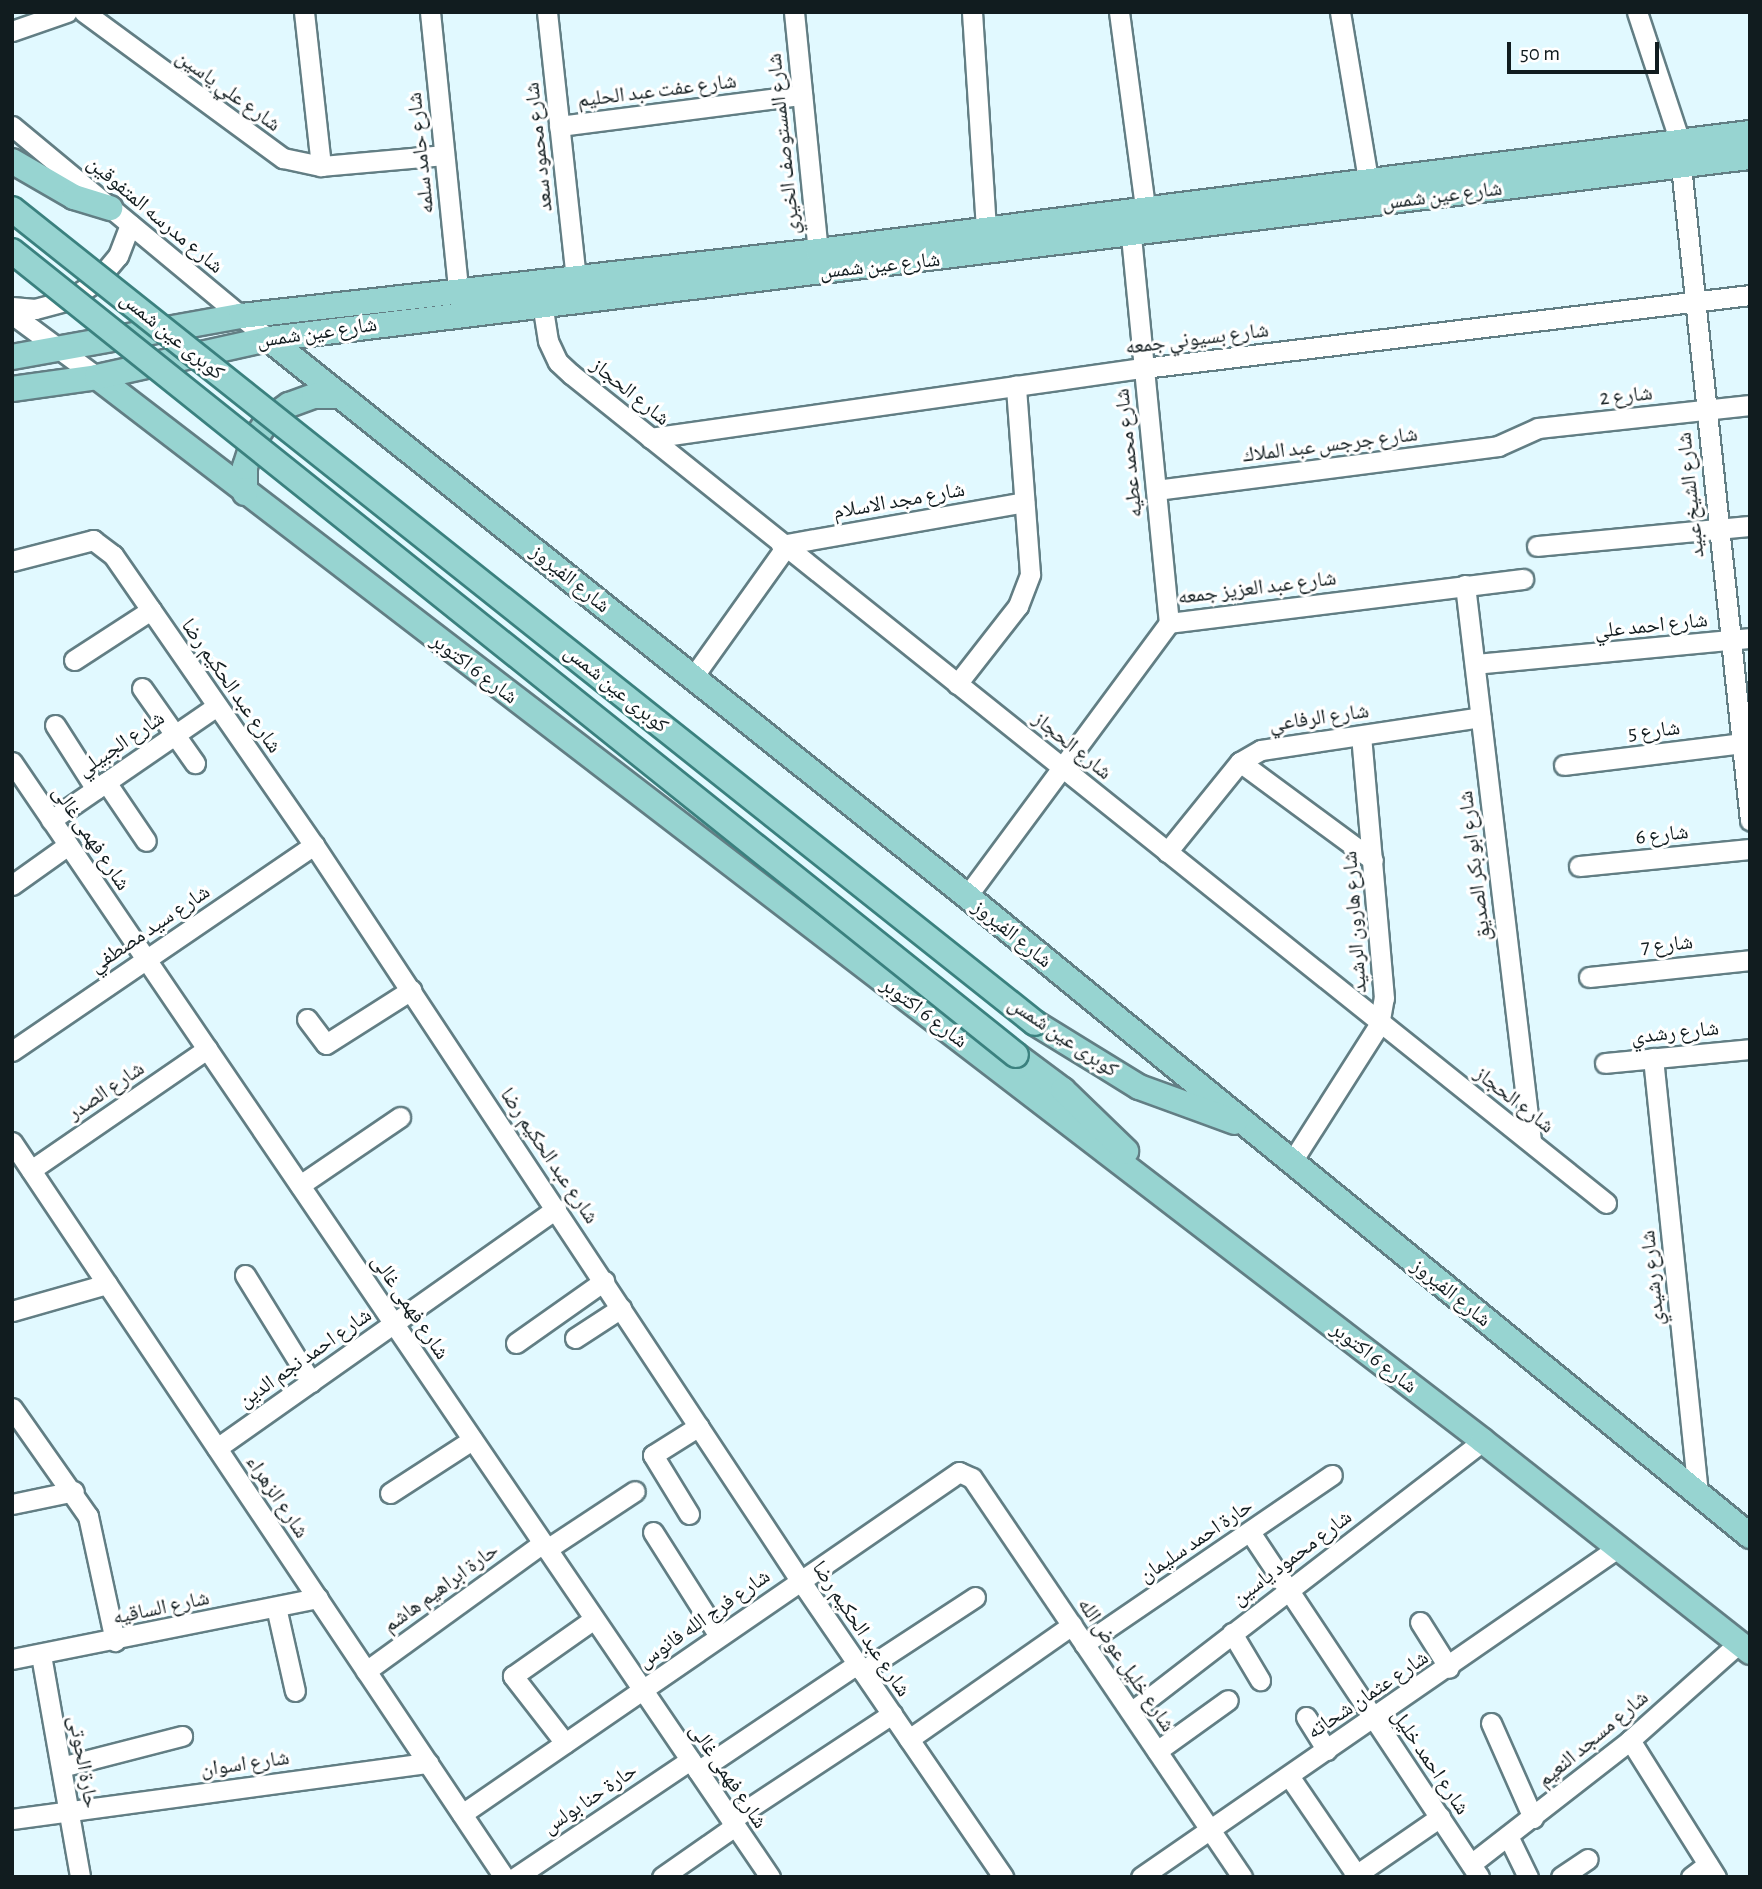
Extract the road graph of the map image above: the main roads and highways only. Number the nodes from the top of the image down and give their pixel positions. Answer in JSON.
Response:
{"nodes":[{"id":1,"x":1750,"y":133,"type":"edge"},
{"id":2,"x":1680,"y":154,"type":"junction"},
{"id":3,"x":1750,"y":157,"type":"edge"},
{"id":4,"x":12,"y":161,"type":"edge"},
{"id":5,"x":110,"y":208,"type":"road end"},
{"id":6,"x":12,"y":209,"type":"edge"},
{"id":7,"x":1142,"y":227,"type":"junction"},
{"id":8,"x":12,"y":251,"type":"edge"},
{"id":9,"x":819,"y":261,"type":"junction"},
{"id":10,"x":269,"y":339,"type":"junction"},
{"id":11,"x":12,"y":357,"type":"edge"},
{"id":12,"x":97,"y":377,"type":"junction"},
{"id":13,"x":12,"y":389,"type":"edge"},
{"id":14,"x":340,"y":396,"type":"junction"},
{"id":15,"x":245,"y":493,"type":"junction"},
{"id":16,"x":1246,"y":1125,"type":"junction"},
{"id":17,"x":1177,"y":1206,"type":"junction"},
{"id":18,"x":1750,"y":1536,"type":"edge"},
{"id":19,"x":1745,"y":1648,"type":"edge"}],
"edges":[{"from":1,"to":2,"type":"main road","name":"شارع عين شمس"},
{"from":2,"to":3,"type":"main road","name":"شارع عين شمس"},
{"from":2,"to":7,"type":"main road","name":"شارع عين شمس"},
{"from":2,"to":7,"type":"main road","name":"شارع عين شمس"},
{"from":4,"to":5,"type":"main road"},
{"from":6,"to":16,"type":"main road","name":"كوبرى عين شمس","bridge":true},
{"from":7,"to":9,"type":"main road","name":"شارع عين شمس"},
{"from":7,"to":9,"type":"main road","name":"شارع عين شمس"},
{"from":8,"to":17,"type":"main road","name":"كوبرى عين شمس","bridge":true},
{"from":9,"to":10,"type":"main road","name":"شارع عين شمس"},
{"from":9,"to":11,"type":"main road","name":"شارع عين شمس"},
{"from":10,"to":12,"type":"main road","name":"شارع عين شمس"},
{"from":10,"to":14,"type":"main road","name":"شارع الفيروز"},
{"from":12,"to":13,"type":"main road","name":"شارع عين شمس"},
{"from":12,"to":15,"type":"main road","name":"شارع 6 اكتوبر"},
{"from":14,"to":15,"type":"main road"},
{"from":14,"to":16,"type":"main road","name":"شارع الفيروز"},
{"from":15,"to":17,"type":"main road","name":"شارع 6 اكتوبر"},
{"from":16,"to":18,"type":"main road","name":"شارع الفيروز"},
{"from":17,"to":19,"type":"main road","name":"شارع 6 اكتوبر"}]}
